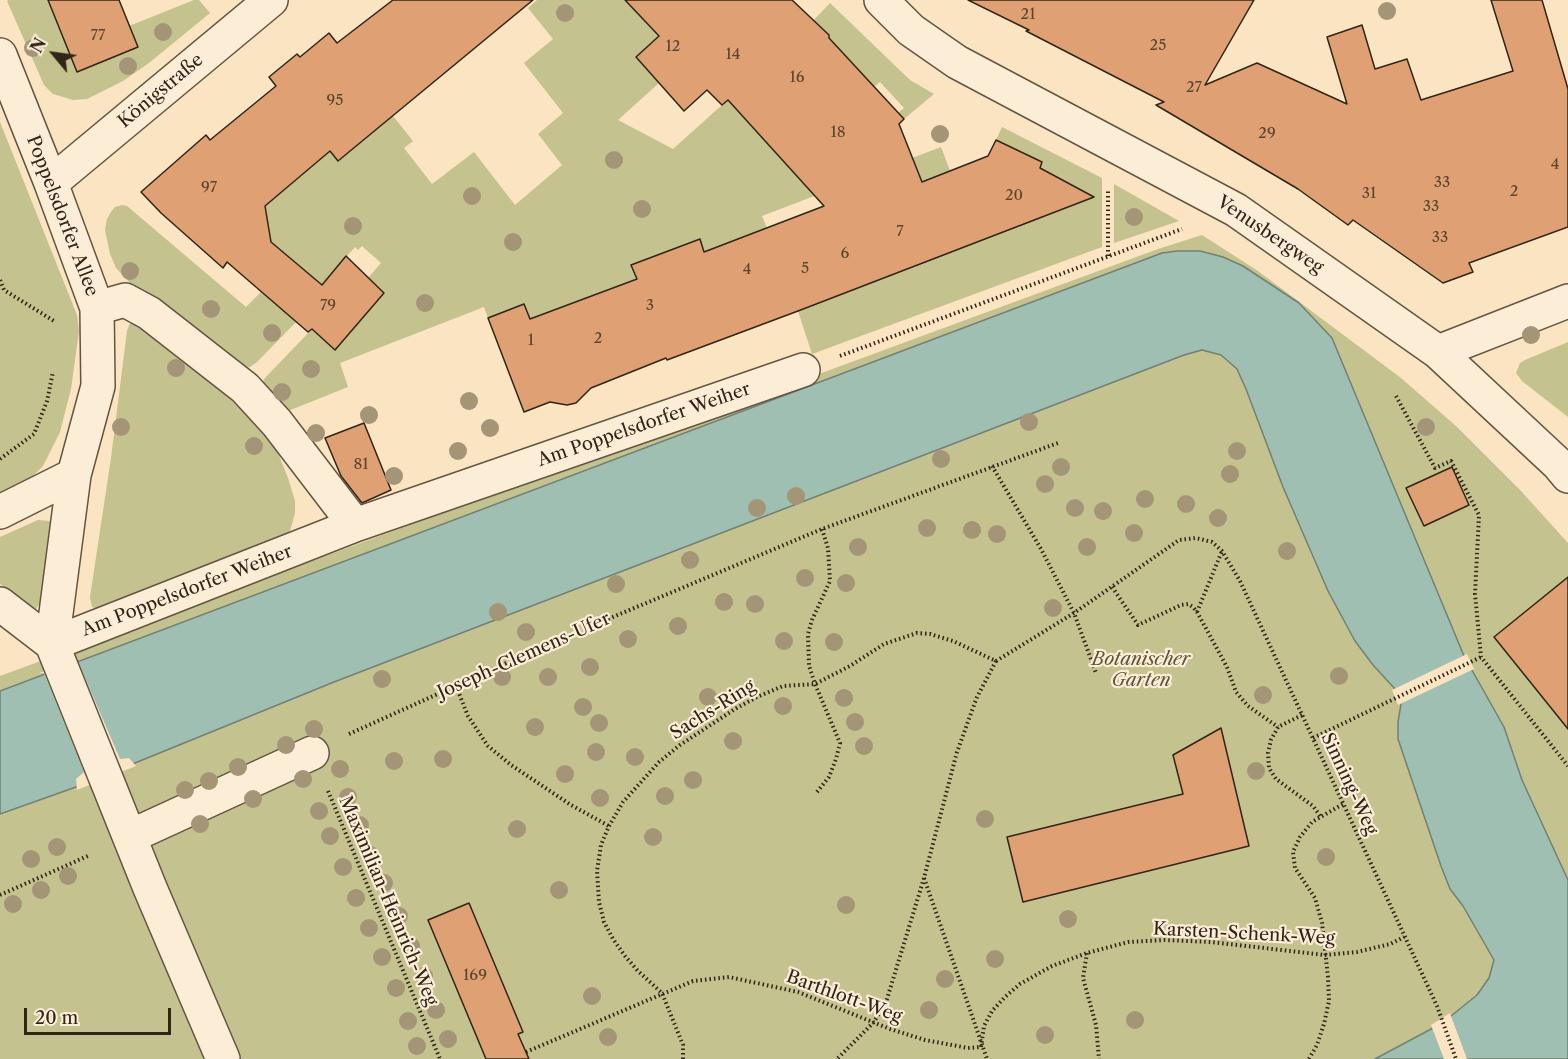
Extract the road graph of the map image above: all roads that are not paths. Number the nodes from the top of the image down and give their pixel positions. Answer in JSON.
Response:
{"nodes":[{"id":1,"x":271,"y":0,"type":"edge"},
{"id":2,"x":881,"y":0,"type":"edge"},
{"id":3,"x":0,"y":55,"type":"edge"},
{"id":4,"x":51,"y":183,"type":"junction"},
{"id":5,"x":1568,"y":301,"type":"edge"},
{"id":6,"x":97,"y":308,"type":"junction"},
{"id":7,"x":1438,"y":352,"type":"junction"},
{"id":8,"x":803,"y":370,"type":"road end"},
{"id":9,"x":74,"y":475,"type":"junction"},
{"id":10,"x":1568,"y":476,"type":"edge"},
{"id":11,"x":0,"y":513,"type":"edge"},
{"id":12,"x":355,"y":525,"type":"junction"},
{"id":13,"x":0,"y":604,"type":"edge"},
{"id":14,"x":55,"y":652,"type":"junction"},
{"id":15,"x":312,"y":753,"type":"road end"},
{"id":16,"x":131,"y":836,"type":"junction"},
{"id":17,"x":224,"y":1059,"type":"edge"}],
"edges":[{"from":1,"to":4,"type":"street","name":"Königstraße"},
{"from":2,"to":7,"type":"street","name":"Venusbergweg"},
{"from":3,"to":4,"type":"street","name":"Poppelsdorfer Allee"},
{"from":4,"to":6,"type":"street","name":"Poppelsdorfer Allee"},
{"from":5,"to":7,"type":"street"},
{"from":6,"to":9,"type":"street","name":"Poppelsdorfer Allee"},
{"from":6,"to":12,"type":"street"},
{"from":7,"to":10,"type":"street","name":"Venusbergweg"},
{"from":8,"to":12,"type":"street","name":"Am Poppelsdorfer Weiher"},
{"from":9,"to":11,"type":"street"},
{"from":9,"to":14,"type":"street","name":"Poppelsdorfer Allee"},
{"from":12,"to":14,"type":"street","name":"Am Poppelsdorfer Weiher"},
{"from":13,"to":14,"type":"street"},
{"from":14,"to":16,"type":"street"},
{"from":15,"to":16,"type":"street"},
{"from":16,"to":17,"type":"street"}]}
